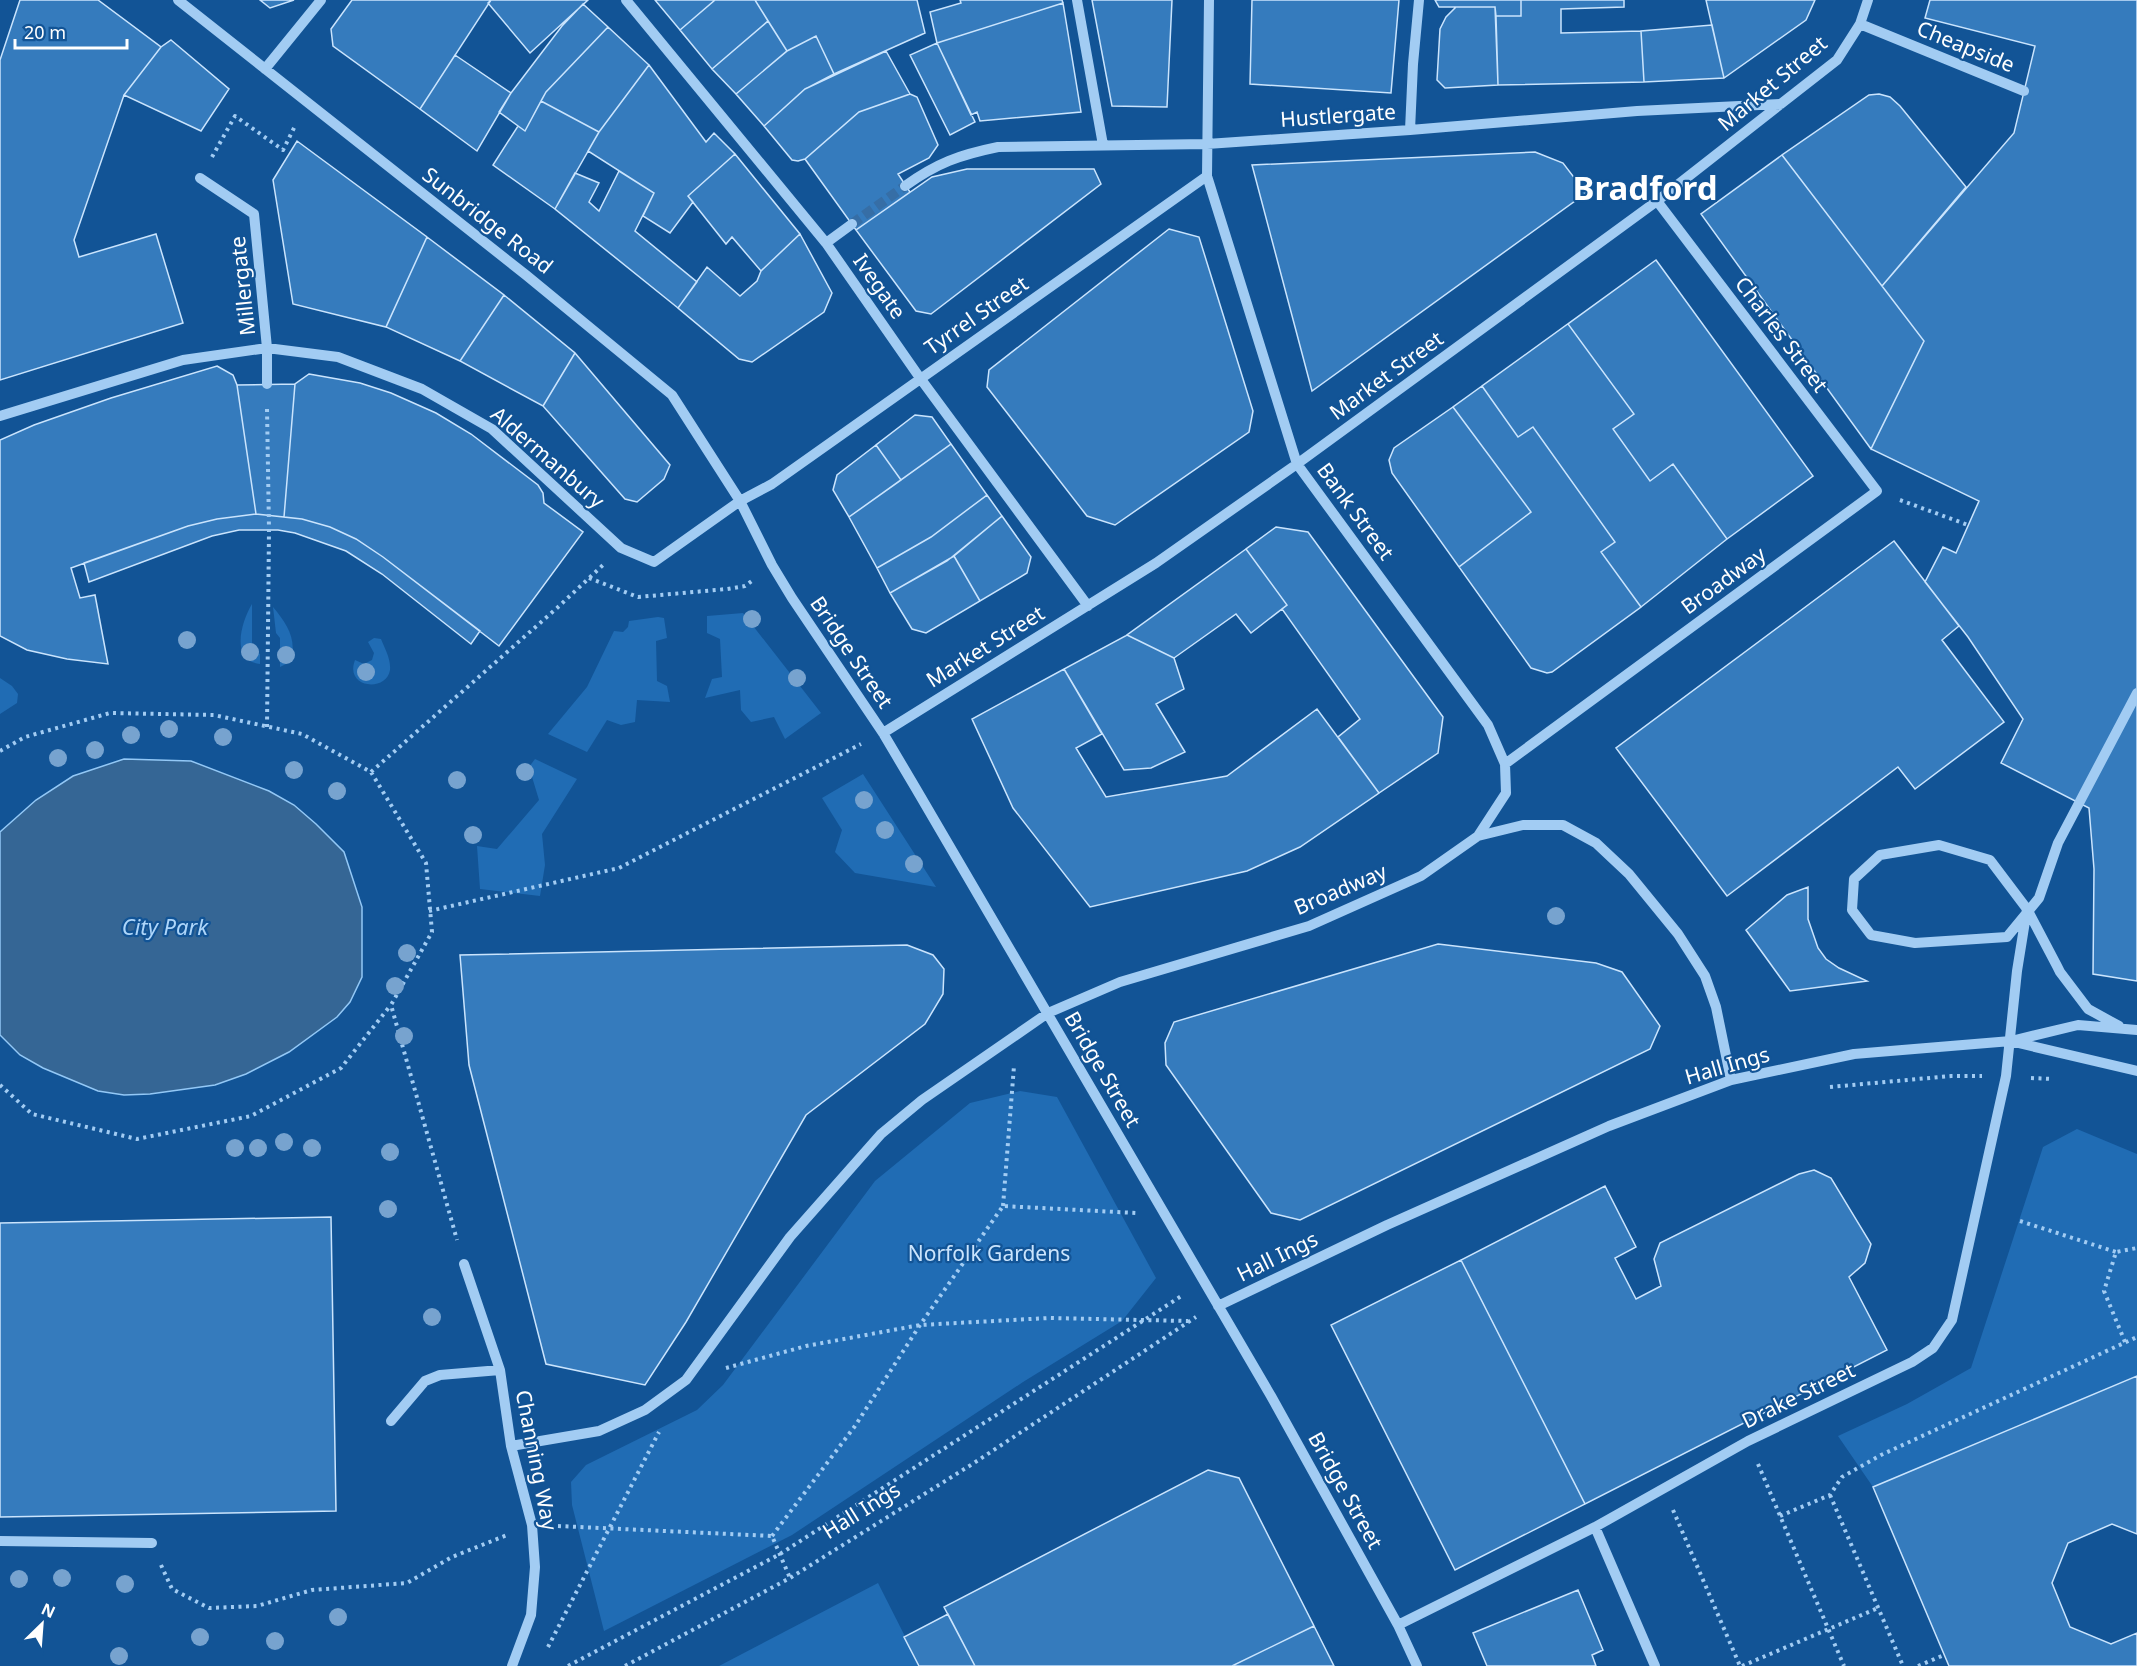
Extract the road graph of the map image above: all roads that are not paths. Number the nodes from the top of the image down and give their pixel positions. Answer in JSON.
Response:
{"nodes":[{"id":1,"x":178,"y":0,"type":"edge"},
{"id":2,"x":321,"y":0,"type":"edge"},
{"id":3,"x":626,"y":0,"type":"edge"},
{"id":4,"x":1077,"y":0,"type":"edge"},
{"id":5,"x":1209,"y":0,"type":"edge"},
{"id":6,"x":1419,"y":0,"type":"edge"},
{"id":7,"x":1868,"y":0,"type":"edge"},
{"id":8,"x":1860,"y":24,"type":"junction"},
{"id":9,"x":265,"y":69,"type":"junction"},
{"id":10,"x":2024,"y":91,"type":"dead end"},
{"id":11,"x":1782,"y":104,"type":"junction"},
{"id":12,"x":1410,"y":130,"type":"junction"},
{"id":13,"x":1207,"y":144,"type":"junction"},
{"id":14,"x":1103,"y":145,"type":"junction"},
{"id":15,"x":1207,"y":177,"type":"junction"},
{"id":16,"x":200,"y":178,"type":"road end"},
{"id":17,"x":905,"y":186,"type":"tunnel mouth"},
{"id":18,"x":1657,"y":201,"type":"junction"},
{"id":19,"x":852,"y":224,"type":"tunnel mouth"},
{"id":20,"x":826,"y":243,"type":"junction"},
{"id":21,"x":267,"y":348,"type":"junction"},
{"id":22,"x":920,"y":378,"type":"junction"},
{"id":23,"x":267,"y":384,"type":"road end"},
{"id":24,"x":0,"y":416,"type":"edge"},
{"id":25,"x":1297,"y":464,"type":"junction"},
{"id":26,"x":1876,"y":492,"type":"joint"},
{"id":27,"x":740,"y":501,"type":"junction"},
{"id":28,"x":1088,"y":606,"type":"junction"},
{"id":29,"x":2137,"y":693,"type":"edge"},
{"id":30,"x":883,"y":733,"type":"junction"},
{"id":31,"x":1505,"y":764,"type":"junction"},
{"id":32,"x":1478,"y":836,"type":"junction"},
{"id":33,"x":2028,"y":909,"type":"junction"},
{"id":34,"x":1048,"y":1014,"type":"junction"},
{"id":35,"x":2121,"y":1028,"type":"junction"},
{"id":36,"x":2137,"y":1030,"type":"edge"},
{"id":37,"x":2011,"y":1041,"type":"junction"},
{"id":38,"x":2137,"y":1071,"type":"edge"},
{"id":39,"x":1731,"y":1080,"type":"junction"},
{"id":40,"x":464,"y":1264,"type":"road end"},
{"id":41,"x":1218,"y":1306,"type":"junction"},
{"id":42,"x":500,"y":1370,"type":"junction"},
{"id":43,"x":391,"y":1420,"type":"dead end"},
{"id":44,"x":511,"y":1446,"type":"junction"},
{"id":45,"x":1595,"y":1527,"type":"junction"},
{"id":46,"x":0,"y":1541,"type":"edge"},
{"id":47,"x":152,"y":1543,"type":"road end"},
{"id":48,"x":1398,"y":1625,"type":"junction"},
{"id":49,"x":512,"y":1666,"type":"edge"},
{"id":50,"x":1417,"y":1666,"type":"edge"},
{"id":51,"x":1655,"y":1666,"type":"edge"}],
"edges":[{"from":1,"to":9,"type":"street","name":"Sunbridge Road"},
{"from":2,"to":9,"type":"street"},
{"from":3,"to":20,"type":"street","name":"Ivegate"},
{"from":4,"to":14,"type":"street"},
{"from":5,"to":13,"type":"street"},
{"from":6,"to":12,"type":"street"},
{"from":7,"to":8,"type":"street","name":"Market Street"},
{"from":8,"to":10,"type":"street","name":"Cheapside"},
{"from":8,"to":11,"type":"street","name":"Market Street"},
{"from":9,"to":27,"type":"street","name":"Sunbridge Road"},
{"from":11,"to":12,"type":"street","name":"Hustlergate"},
{"from":11,"to":18,"type":"street","name":"Market Street"},
{"from":12,"to":13,"type":"street","name":"Hustlergate"},
{"from":13,"to":14,"type":"street","name":"Hustlergate"},
{"from":13,"to":15,"type":"street"},
{"from":14,"to":17,"type":"street","name":"Hustlergate"},
{"from":15,"to":22,"type":"street","name":"Tyrrel Street"},
{"from":15,"to":25,"type":"street","name":"Bank Street"},
{"from":16,"to":21,"type":"street","name":"Millergate"},
{"from":18,"to":25,"type":"street","name":"Market Street"},
{"from":18,"to":26,"type":"street","name":"Charles Street"},
{"from":19,"to":20,"type":"street"},
{"from":20,"to":22,"type":"street","name":"Ivegate"},
{"from":21,"to":23,"type":"street"},
{"from":21,"to":24,"type":"street","name":"Aldermanbury"},
{"from":21,"to":27,"type":"street","name":"Aldermanbury"},
{"from":22,"to":27,"type":"street","name":"Tyrrel Street"},
{"from":22,"to":28,"type":"street","name":"Ivegate"},
{"from":25,"to":28,"type":"street","name":"Market Street"},
{"from":25,"to":31,"type":"street","name":"Bank Street"},
{"from":26,"to":31,"type":"street","name":"Broadway"},
{"from":27,"to":30,"type":"street","name":"Bridge Street"},
{"from":28,"to":30,"type":"street","name":"Market Street"},
{"from":29,"to":33,"type":"street"},
{"from":30,"to":34,"type":"street","name":"Bridge Street"},
{"from":31,"to":32,"type":"street","name":"Bank Street"},
{"from":32,"to":34,"type":"street","name":"Broadway"},
{"from":32,"to":39,"type":"street","name":"Broadway"},
{"from":33,"to":35,"type":"street"},
{"from":33,"to":37,"type":"street","name":"Drake Street"},
{"from":34,"to":41,"type":"street","name":"Bridge Street"},
{"from":34,"to":44,"type":"street"},
{"from":35,"to":36,"type":"street","name":"Hall Ings"},
{"from":35,"to":37,"type":"street","name":"Hall Ings"},
{"from":37,"to":38,"type":"street","name":"Hall Ings"},
{"from":37,"to":39,"type":"street","name":"Hall Ings"},
{"from":37,"to":45,"type":"street","name":"Drake Street"},
{"from":39,"to":41,"type":"street","name":"Hall Ings"},
{"from":40,"to":42,"type":"street","name":"Channing Way"},
{"from":41,"to":48,"type":"street","name":"Bridge Street"},
{"from":42,"to":43,"type":"street"},
{"from":42,"to":44,"type":"street","name":"Channing Way"},
{"from":44,"to":49,"type":"street","name":"Channing Way"},
{"from":45,"to":48,"type":"street","name":"Drake Street"},
{"from":45,"to":51,"type":"street"},
{"from":46,"to":47,"type":"street"},
{"from":48,"to":50,"type":"street","name":"Bridge Street"}]}
